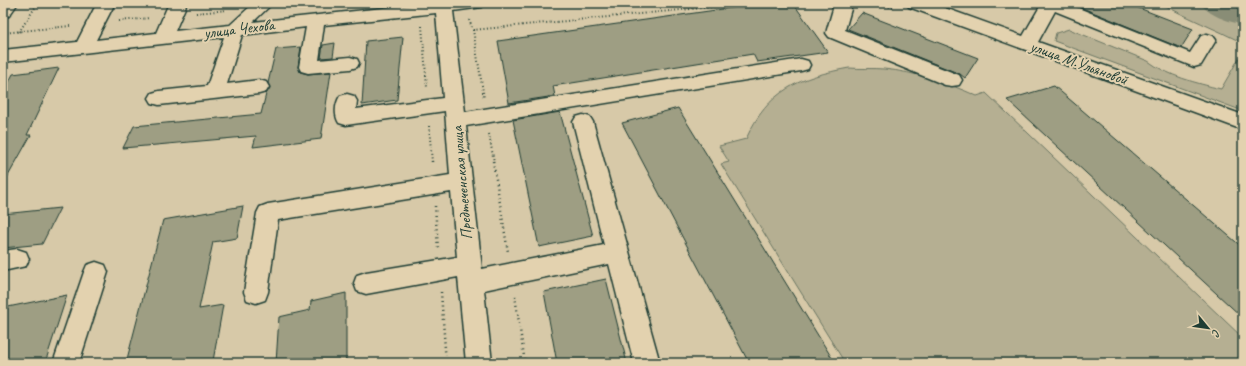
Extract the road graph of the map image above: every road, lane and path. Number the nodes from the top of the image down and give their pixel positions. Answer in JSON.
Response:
{"nodes":[{"id":1,"x":9,"y":3,"type":"edge"},
{"id":2,"x":38,"y":3,"type":"edge"},
{"id":3,"x":106,"y":3,"type":"edge"},
{"id":4,"x":178,"y":3,"type":"edge"},
{"id":5,"x":264,"y":3,"type":"edge"},
{"id":6,"x":720,"y":3,"type":"edge"},
{"id":7,"x":841,"y":3,"type":"edge"},
{"id":8,"x":915,"y":3,"type":"edge"},
{"id":9,"x":1050,"y":3,"type":"edge"},
{"id":10,"x":444,"y":5,"type":"edge"},
{"id":11,"x":391,"y":8,"type":"edge"},
{"id":12,"x":472,"y":9,"type":"edge"},
{"id":13,"x":3,"y":12,"type":"edge"},
{"id":14,"x":316,"y":20,"type":"junction"},
{"id":15,"x":235,"y":30,"type":"junction"},
{"id":16,"x":473,"y":30,"type":"junction"},
{"id":17,"x":19,"y":32,"type":"dead end"},
{"id":18,"x":163,"y":38,"type":"junction"},
{"id":19,"x":1207,"y":40,"type":"dead end"},
{"id":20,"x":1027,"y":45,"type":"junction"},
{"id":21,"x":83,"y":47,"type":"junction"},
{"id":22,"x":3,"y":56,"type":"edge"},
{"id":23,"x":350,"y":63,"type":"dead end"},
{"id":24,"x":801,"y":65,"type":"dead end"},
{"id":25,"x":952,"y":80,"type":"dead end"},
{"id":26,"x":259,"y":87,"type":"dead end"},
{"id":27,"x":216,"y":92,"type":"junction"},
{"id":28,"x":159,"y":98,"type":"dead end"},
{"id":29,"x":347,"y":101,"type":"dead end"},
{"id":30,"x":455,"y":112,"type":"junction"},
{"id":31,"x":486,"y":116,"type":"junction"},
{"id":32,"x":583,"y":122,"type":"dead end"},
{"id":33,"x":1243,"y":124,"type":"edge"},
{"id":34,"x":462,"y":182,"type":"junction"},
{"id":35,"x":617,"y":252,"type":"junction"},
{"id":36,"x":96,"y":272,"type":"dead end"},
{"id":37,"x":511,"y":273,"type":"junction"},
{"id":38,"x":471,"y":274,"type":"junction"},
{"id":39,"x":366,"y":283,"type":"dead end"},
{"id":40,"x":256,"y":292,"type":"dead end"},
{"id":41,"x":66,"y":363,"type":"edge"},
{"id":42,"x":479,"y":363,"type":"edge"},
{"id":43,"x":526,"y":363,"type":"edge"},
{"id":44,"x":647,"y":363,"type":"edge"}],
"edges":[{"from":1,"to":13,"type":"street"},
{"from":2,"to":17,"type":"path"},
{"from":3,"to":21,"type":"street"},
{"from":4,"to":18,"type":"street"},
{"from":5,"to":15,"type":"street"},
{"from":6,"to":16,"type":"path"},
{"from":7,"to":25,"type":"street"},
{"from":8,"to":20,"type":"street","name":"улица М.Ульяновой"},
{"from":9,"to":19,"type":"street"},
{"from":9,"to":20,"type":"street"},
{"from":10,"to":11,"type":"street","name":"улица Чехова"},
{"from":10,"to":12,"type":"street","name":"улица Чехова"},
{"from":10,"to":30,"type":"street","name":"Предтеченская улица"},
{"from":11,"to":14,"type":"street","name":"улица Чехова"},
{"from":12,"to":16,"type":"path"},
{"from":14,"to":15,"type":"street","name":"улица Чехова"},
{"from":14,"to":23,"type":"street"},
{"from":15,"to":18,"type":"street","name":"улица Чехова"},
{"from":15,"to":27,"type":"street"},
{"from":16,"to":31,"type":"path"},
{"from":18,"to":21,"type":"street","name":"улица Чехова"},
{"from":20,"to":33,"type":"street","name":"улица М.Ульяновой"},
{"from":21,"to":22,"type":"street","name":"улица Чехова"},
{"from":24,"to":31,"type":"street"},
{"from":26,"to":27,"type":"street"},
{"from":27,"to":28,"type":"street"},
{"from":29,"to":30,"type":"street"},
{"from":30,"to":31,"type":"street"},
{"from":30,"to":34,"type":"street","name":"Предтеченская улица"},
{"from":31,"to":37,"type":"path"},
{"from":32,"to":35,"type":"street"},
{"from":34,"to":38,"type":"street","name":"Предтеченская улица"},
{"from":34,"to":40,"type":"street"},
{"from":35,"to":37,"type":"street"},
{"from":35,"to":44,"type":"street"},
{"from":36,"to":41,"type":"street"},
{"from":37,"to":38,"type":"street"},
{"from":37,"to":43,"type":"path"},
{"from":38,"to":39,"type":"street"},
{"from":38,"to":42,"type":"street","name":"Предтеченская улица"}]}
